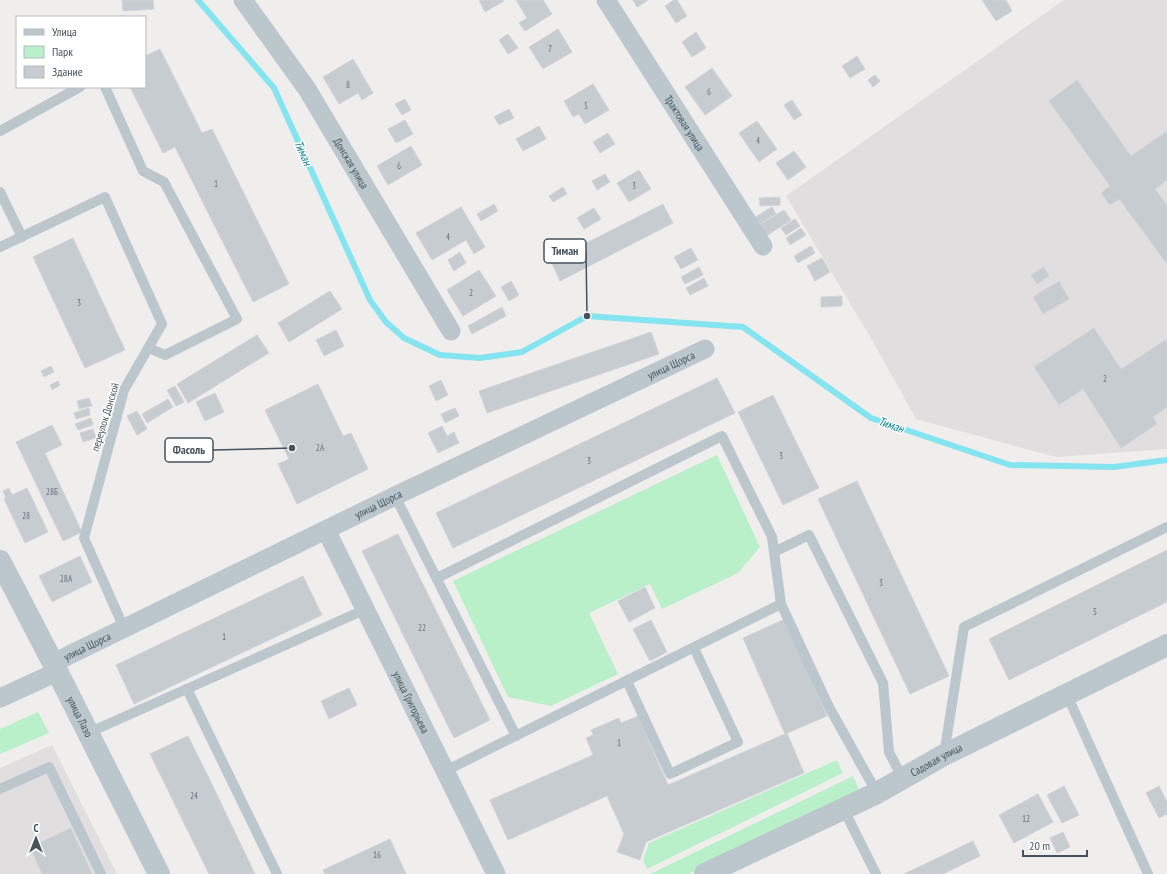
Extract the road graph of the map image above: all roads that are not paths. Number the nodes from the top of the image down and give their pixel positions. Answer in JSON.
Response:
{"nodes":[{"id":1,"x":243,"y":0,"type":"edge"},
{"id":2,"x":606,"y":0,"type":"edge"},
{"id":3,"x":78,"y":88,"type":"edge"},
{"id":4,"x":105,"y":88,"type":"edge"},
{"id":5,"x":0,"y":131,"type":"edge"},
{"id":6,"x":0,"y":192,"type":"edge"},
{"id":7,"x":22,"y":237,"type":"junction"},
{"id":8,"x":763,"y":246,"type":"dead end"},
{"id":9,"x":0,"y":247,"type":"edge"},
{"id":10,"x":452,"y":331,"type":"dead end"},
{"id":11,"x":149,"y":348,"type":"junction"},
{"id":12,"x":705,"y":349,"type":"dead end"},
{"id":13,"x":395,"y":496,"type":"junction"},
{"id":14,"x":1167,"y":527,"type":"edge"},
{"id":15,"x":326,"y":530,"type":"junction"},
{"id":16,"x":774,"y":552,"type":"junction"},
{"id":17,"x":0,"y":561,"type":"edge"},
{"id":18,"x":437,"y":578,"type":"junction"},
{"id":19,"x":781,"y":604,"type":"junction"},
{"id":20,"x":364,"y":610,"type":"junction"},
{"id":21,"x":124,"y":628,"type":"junction"},
{"id":22,"x":1167,"y":645,"type":"edge"},
{"id":23,"x":694,"y":648,"type":"junction"},
{"id":24,"x":55,"y":668,"type":"junction"},
{"id":25,"x":627,"y":681,"type":"junction"},
{"id":26,"x":187,"y":689,"type":"junction"},
{"id":27,"x":1067,"y":695,"type":"junction"},
{"id":28,"x":0,"y":698,"type":"edge"},
{"id":29,"x":88,"y":733,"type":"junction"},
{"id":30,"x":516,"y":736,"type":"junction"},
{"id":31,"x":944,"y":755,"type":"junction"},
{"id":32,"x":445,"y":771,"type":"junction"},
{"id":33,"x":903,"y":779,"type":"junction"},
{"id":34,"x":0,"y":789,"type":"edge"},
{"id":35,"x":877,"y":793,"type":"junction"},
{"id":36,"x":843,"y":808,"type":"junction"},
{"id":37,"x":101,"y":874,"type":"edge"},
{"id":38,"x":159,"y":874,"type":"edge"},
{"id":39,"x":277,"y":874,"type":"edge"},
{"id":40,"x":496,"y":874,"type":"edge"},
{"id":41,"x":705,"y":874,"type":"edge"},
{"id":42,"x":876,"y":874,"type":"edge"},
{"id":43,"x":1148,"y":874,"type":"edge"}],
"edges":[{"from":1,"to":10,"type":"street","name":"Донская улица"},
{"from":2,"to":8,"type":"street","name":"Трактовая улица"},
{"from":3,"to":5,"type":"lane"},
{"from":4,"to":11,"type":"lane"},
{"from":6,"to":7,"type":"lane"},
{"from":7,"to":9,"type":"lane","name":"переулок Донской"},
{"from":7,"to":11,"type":"lane","name":"переулок Донской"},
{"from":11,"to":21,"type":"lane","name":"переулок Донской"},
{"from":12,"to":13,"type":"street","name":"улица Щорса"},
{"from":13,"to":15,"type":"street","name":"улица Щорса"},
{"from":13,"to":18,"type":"lane"},
{"from":14,"to":31,"type":"lane"},
{"from":15,"to":20,"type":"street","name":"улица Григорьева"},
{"from":15,"to":21,"type":"street","name":"улица Щорса"},
{"from":16,"to":18,"type":"lane"},
{"from":16,"to":19,"type":"lane"},
{"from":16,"to":33,"type":"lane"},
{"from":17,"to":24,"type":"street","name":"улица Лазо"},
{"from":18,"to":30,"type":"lane"},
{"from":19,"to":23,"type":"lane"},
{"from":19,"to":35,"type":"lane"},
{"from":20,"to":26,"type":"lane"},
{"from":20,"to":32,"type":"street","name":"улица Григорьева"},
{"from":21,"to":24,"type":"street","name":"улица Щорса"},
{"from":22,"to":27,"type":"street","name":"Садовая улица"},
{"from":23,"to":25,"type":"lane"},
{"from":23,"to":25,"type":"lane"},
{"from":24,"to":28,"type":"street","name":"улица Щорса"},
{"from":24,"to":29,"type":"street","name":"улица Лазо"},
{"from":25,"to":30,"type":"lane"},
{"from":26,"to":29,"type":"lane"},
{"from":26,"to":39,"type":"lane"},
{"from":27,"to":31,"type":"street","name":"Садовая улица"},
{"from":27,"to":43,"type":"lane"},
{"from":29,"to":38,"type":"street","name":"улица Лазо"},
{"from":30,"to":32,"type":"lane"},
{"from":31,"to":33,"type":"street","name":"Садовая улица"},
{"from":32,"to":40,"type":"street","name":"улица Григорьева"},
{"from":33,"to":35,"type":"street","name":"Садовая улица"},
{"from":34,"to":37,"type":"lane"},
{"from":35,"to":36,"type":"street","name":"Садовая улица"},
{"from":36,"to":41,"type":"street","name":"Садовая улица"},
{"from":36,"to":42,"type":"lane"}]}
